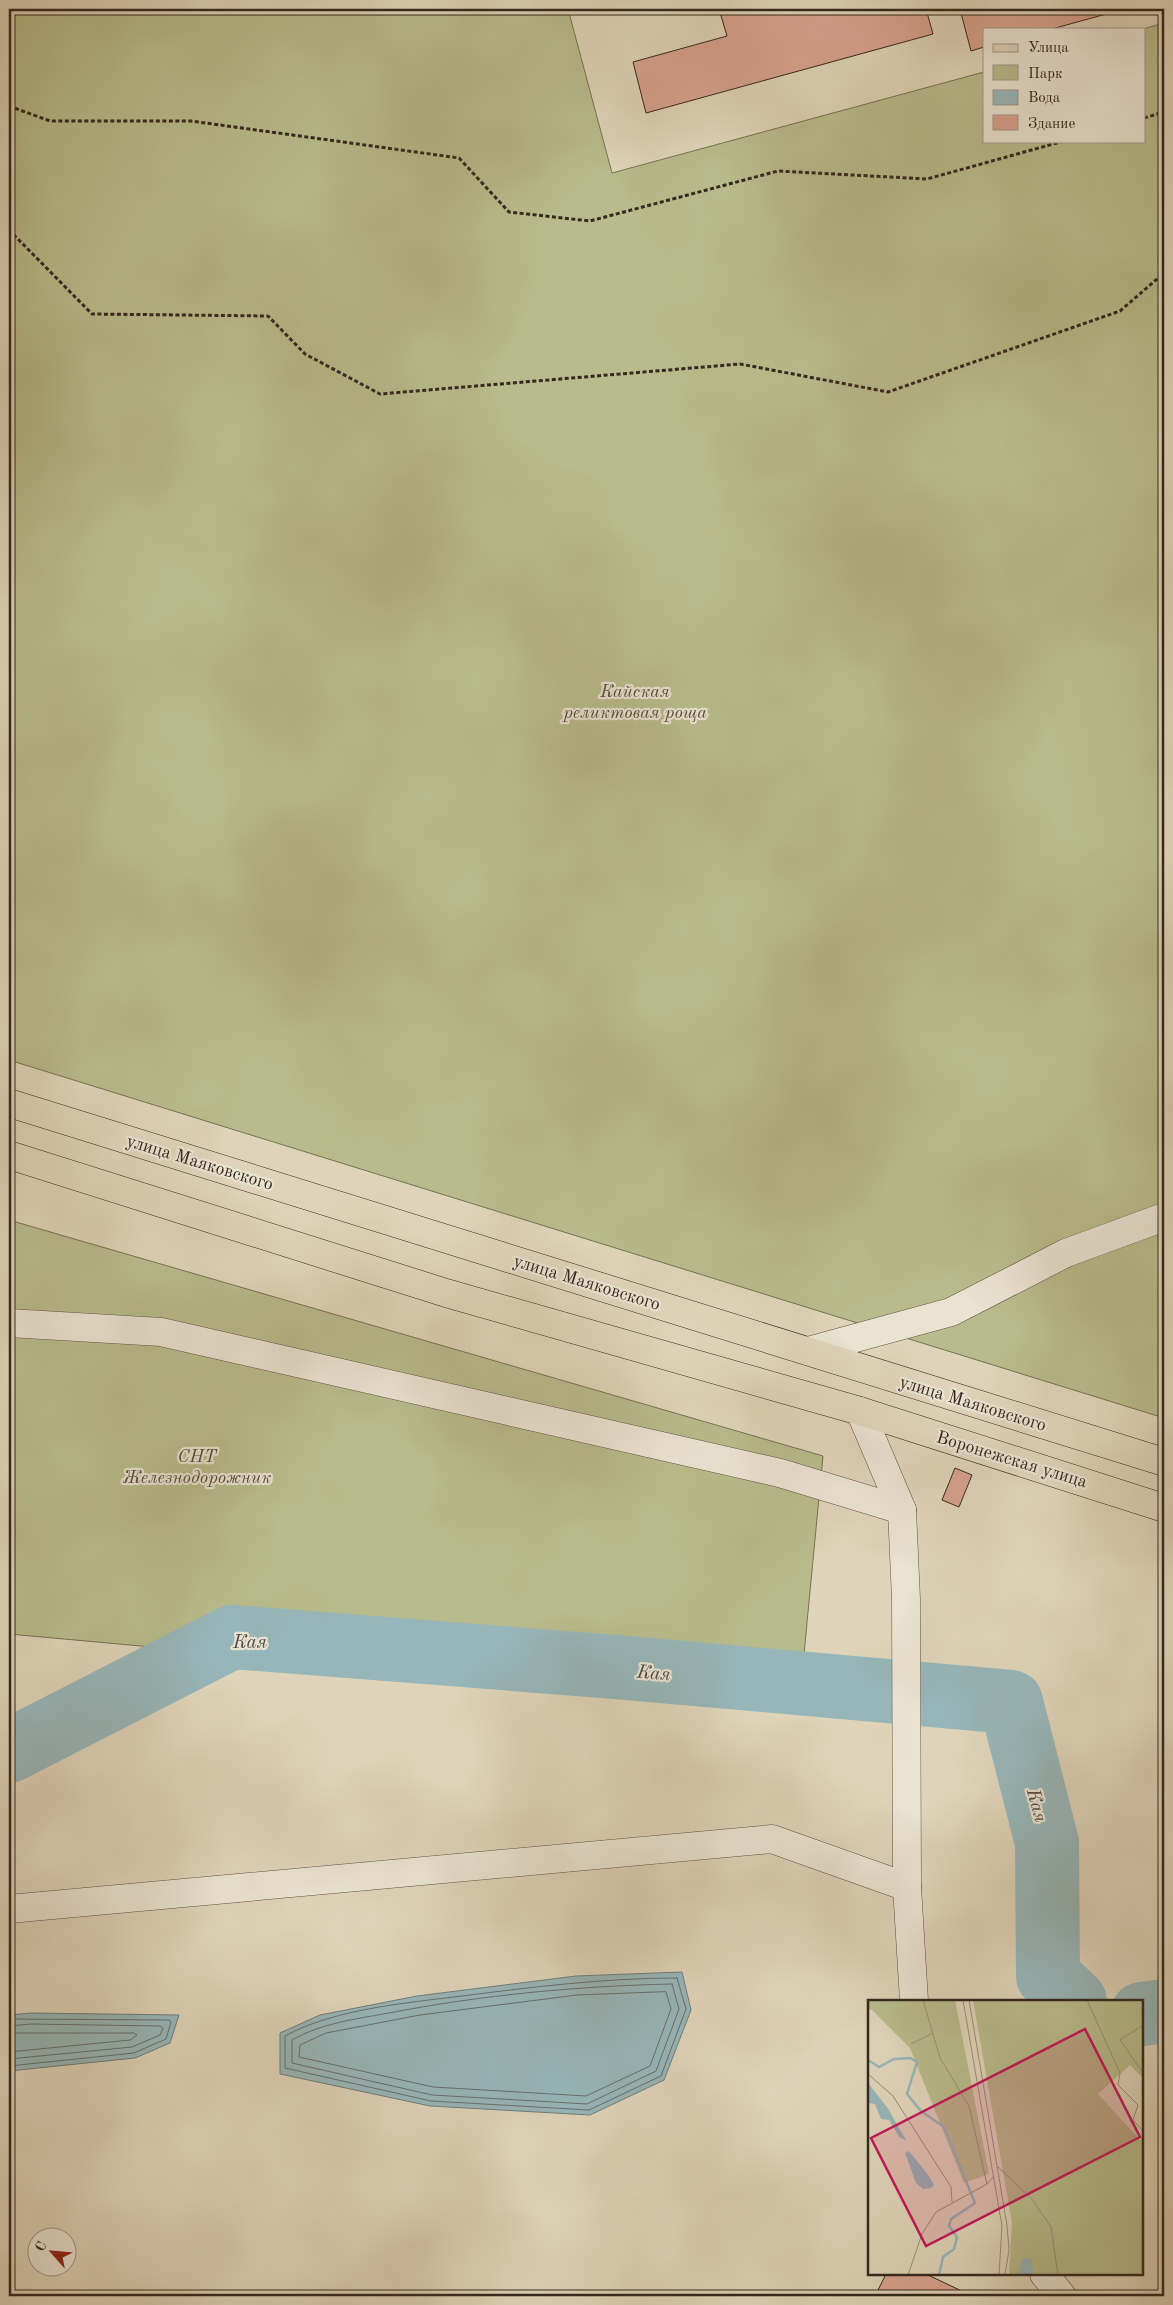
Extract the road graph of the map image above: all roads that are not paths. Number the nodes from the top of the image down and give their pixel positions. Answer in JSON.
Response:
{"nodes":[{"id":1,"x":9,"y":1103,"type":"edge"},
{"id":2,"x":9,"y":1154,"type":"edge"},
{"id":3,"x":1164,"y":1216,"type":"edge"},
{"id":4,"x":9,"y":1323,"type":"edge"},
{"id":5,"x":808,"y":1351,"type":"junction"},
{"id":6,"x":860,"y":1412,"type":"junction"},
{"id":7,"x":1164,"y":1462,"type":"edge"},
{"id":8,"x":1164,"y":1508,"type":"edge"},
{"id":9,"x":902,"y":1510,"type":"junction"},
{"id":10,"x":907,"y":1887,"type":"junction"},
{"id":11,"x":9,"y":1909,"type":"edge"},
{"id":12,"x":914,"y":2000,"type":"edge"},
{"id":13,"x":1045,"y":2275,"type":"edge"},
{"id":14,"x":1062,"y":2296,"type":"edge"}],
"edges":[{"from":1,"to":5,"type":"main road","name":"улица Маяковского"},
{"from":2,"to":6,"type":"main road"},
{"from":3,"to":5,"type":"street"},
{"from":4,"to":9,"type":"street"},
{"from":5,"to":7,"type":"main road","name":"улица Маяковского"},
{"from":6,"to":8,"type":"main road","name":"Воронежская улица"},
{"from":6,"to":9,"type":"street"},
{"from":9,"to":10,"type":"street"},
{"from":10,"to":11,"type":"street"},
{"from":10,"to":12,"type":"street"},
{"from":13,"to":14,"type":"street"}]}
